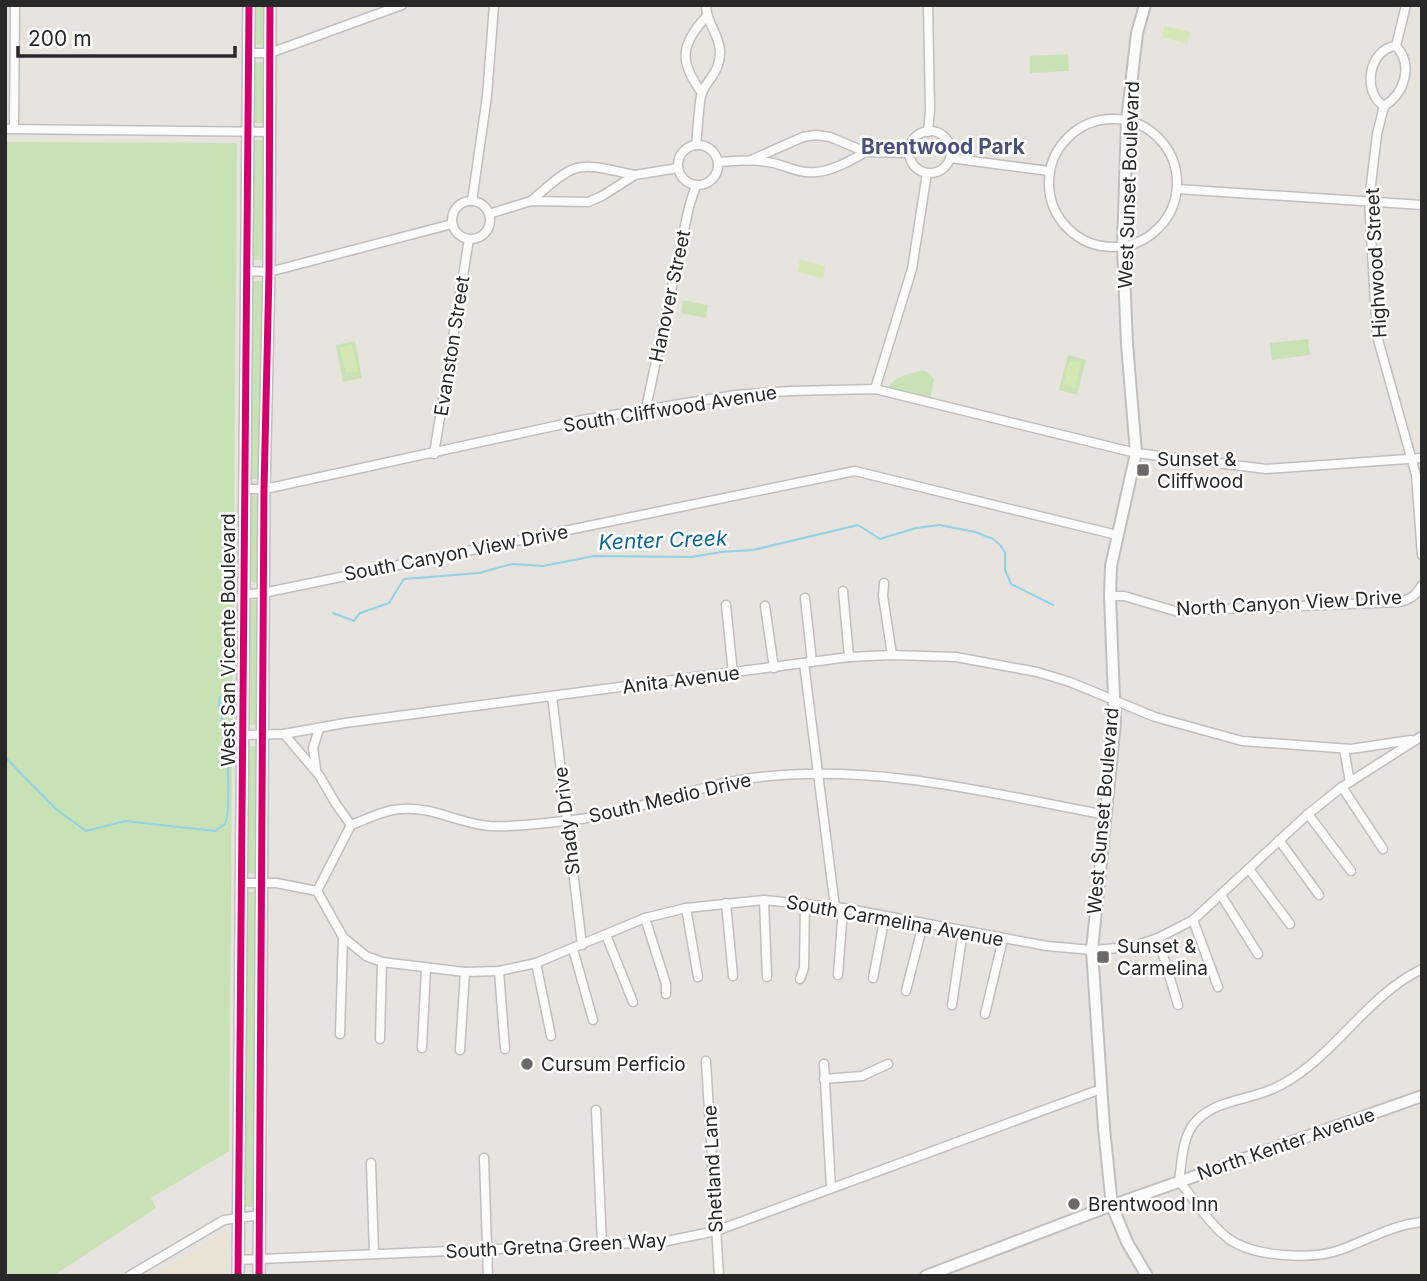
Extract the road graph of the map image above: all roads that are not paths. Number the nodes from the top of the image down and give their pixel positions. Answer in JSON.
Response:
{"nodes":[{"id":1,"x":15,"y":5,"type":"edge"},
{"id":2,"x":249,"y":5,"type":"edge"},
{"id":3,"x":271,"y":5,"type":"edge"},
{"id":4,"x":402,"y":5,"type":"edge"},
{"id":5,"x":494,"y":5,"type":"edge"},
{"id":6,"x":706,"y":5,"type":"edge"},
{"id":7,"x":928,"y":5,"type":"edge"},
{"id":8,"x":1144,"y":5,"type":"edge"},
{"id":9,"x":1406,"y":5,"type":"edge"},
{"id":10,"x":706,"y":17,"type":"junction"},
{"id":11,"x":1396,"y":46,"type":"junction"},
{"id":12,"x":249,"y":53,"type":"junction"},
{"id":13,"x":270,"y":53,"type":"junction"},
{"id":14,"x":702,"y":93,"type":"junction"},
{"id":15,"x":1384,"y":107,"type":"junction"},
{"id":16,"x":1127,"y":120,"type":"junction"},
{"id":17,"x":10,"y":129,"type":"edge"},
{"id":18,"x":248,"y":131,"type":"junction"},
{"id":19,"x":270,"y":132,"type":"junction"},
{"id":20,"x":928,"y":132,"type":"junction"},
{"id":21,"x":696,"y":145,"type":"junction"},
{"id":22,"x":866,"y":152,"type":"junction"},
{"id":23,"x":910,"y":153,"type":"junction"},
{"id":24,"x":950,"y":158,"type":"junction"},
{"id":25,"x":751,"y":160,"type":"junction"},
{"id":26,"x":718,"y":162,"type":"junction"},
{"id":27,"x":678,"y":168,"type":"junction"},
{"id":28,"x":1049,"y":171,"type":"junction"},
{"id":29,"x":927,"y":173,"type":"junction"},
{"id":30,"x":635,"y":175,"type":"junction"},
{"id":31,"x":696,"y":185,"type":"junction"},
{"id":32,"x":1177,"y":189,"type":"junction"},
{"id":33,"x":472,"y":201,"type":"junction"},
{"id":34,"x":531,"y":201,"type":"junction"},
{"id":35,"x":1370,"y":201,"type":"junction"},
{"id":36,"x":1422,"y":205,"type":"edge"},
{"id":37,"x":489,"y":214,"type":"junction"},
{"id":38,"x":452,"y":224,"type":"junction"},
{"id":39,"x":469,"y":239,"type":"junction"},
{"id":40,"x":1123,"y":247,"type":"junction"},
{"id":41,"x":247,"y":271,"type":"junction"},
{"id":42,"x":269,"y":272,"type":"junction"},
{"id":43,"x":875,"y":389,"type":"junction"},
{"id":44,"x":646,"y":408,"type":"junction"},
{"id":45,"x":1136,"y":453,"type":"junction"},
{"id":46,"x":434,"y":454,"type":"junction"},
{"id":47,"x":1422,"y":458,"type":"edge"},
{"id":48,"x":1410,"y":459,"type":"junction"},
{"id":49,"x":245,"y":489,"type":"junction"},
{"id":50,"x":264,"y":489,"type":"junction"},
{"id":51,"x":1117,"y":535,"type":"junction"},
{"id":52,"x":1422,"y":555,"type":"edge"},
{"id":53,"x":884,"y":583,"type":"dead end"},
{"id":54,"x":1422,"y":585,"type":"edge"},
{"id":55,"x":842,"y":591,"type":"dead end"},
{"id":56,"x":263,"y":593,"type":"junction"},
{"id":57,"x":245,"y":594,"type":"junction"},
{"id":58,"x":1110,"y":596,"type":"junction"},
{"id":59,"x":805,"y":598,"type":"dead end"},
{"id":60,"x":726,"y":605,"type":"dead end"},
{"id":61,"x":765,"y":606,"type":"dead end"},
{"id":62,"x":891,"y":655,"type":"junction"},
{"id":63,"x":849,"y":657,"type":"junction"},
{"id":64,"x":808,"y":662,"type":"junction"},
{"id":65,"x":774,"y":668,"type":"junction"},
{"id":66,"x":733,"y":674,"type":"junction"},
{"id":67,"x":552,"y":696,"type":"junction"},
{"id":68,"x":1114,"y":700,"type":"junction"},
{"id":69,"x":319,"y":729,"type":"junction"},
{"id":70,"x":284,"y":734,"type":"junction"},
{"id":71,"x":244,"y":735,"type":"junction"},
{"id":72,"x":262,"y":735,"type":"junction"},
{"id":73,"x":1418,"y":737,"type":"edge"},
{"id":74,"x":1344,"y":749,"type":"junction"},
{"id":75,"x":818,"y":773,"type":"junction"},
{"id":76,"x":319,"y":775,"type":"junction"},
{"id":77,"x":1346,"y":784,"type":"junction"},
{"id":78,"x":1308,"y":814,"type":"junction"},
{"id":79,"x":1105,"y":815,"type":"junction"},
{"id":80,"x":566,"y":821,"type":"junction"},
{"id":81,"x":351,"y":825,"type":"junction"},
{"id":82,"x":1279,"y":840,"type":"junction"},
{"id":83,"x":1384,"y":849,"type":"dead end"},
{"id":84,"x":1249,"y":869,"type":"junction"},
{"id":85,"x":1351,"y":871,"type":"dead end"},
{"id":86,"x":242,"y":883,"type":"junction"},
{"id":87,"x":263,"y":883,"type":"junction"},
{"id":88,"x":317,"y":891,"type":"junction"},
{"id":89,"x":1222,"y":895,"type":"junction"},
{"id":90,"x":1319,"y":895,"type":"dead end"},
{"id":91,"x":764,"y":900,"type":"junction"},
{"id":92,"x":726,"y":903,"type":"junction"},
{"id":93,"x":805,"y":903,"type":"junction"},
{"id":94,"x":686,"y":908,"type":"junction"},
{"id":95,"x":839,"y":908,"type":"junction"},
{"id":96,"x":885,"y":916,"type":"junction"},
{"id":97,"x":645,"y":918,"type":"junction"},
{"id":98,"x":1193,"y":920,"type":"junction"},
{"id":99,"x":923,"y":924,"type":"junction"},
{"id":100,"x":1290,"y":924,"type":"dead end"},
{"id":101,"x":963,"y":932,"type":"junction"},
{"id":102,"x":606,"y":935,"type":"junction"},
{"id":103,"x":343,"y":937,"type":"junction"},
{"id":104,"x":1158,"y":938,"type":"junction"},
{"id":105,"x":1003,"y":939,"type":"junction"},
{"id":106,"x":582,"y":945,"type":"junction"},
{"id":107,"x":573,"y":949,"type":"junction"},
{"id":108,"x":1092,"y":950,"type":"junction"},
{"id":109,"x":1258,"y":954,"type":"dead end"},
{"id":110,"x":382,"y":962,"type":"junction"},
{"id":111,"x":536,"y":962,"type":"junction"},
{"id":112,"x":426,"y":968,"type":"junction"},
{"id":113,"x":1422,"y":969,"type":"edge"},
{"id":114,"x":499,"y":971,"type":"junction"},
{"id":115,"x":465,"y":972,"type":"junction"},
{"id":116,"x":838,"y":975,"type":"dead end"},
{"id":117,"x":733,"y":976,"type":"dead end"},
{"id":118,"x":698,"y":977,"type":"dead end"},
{"id":119,"x":767,"y":977,"type":"dead end"},
{"id":120,"x":873,"y":978,"type":"dead end"},
{"id":121,"x":800,"y":979,"type":"dead end"},
{"id":122,"x":1218,"y":987,"type":"dead end"},
{"id":123,"x":906,"y":991,"type":"dead end"},
{"id":124,"x":666,"y":993,"type":"dead end"},
{"id":125,"x":633,"y":1002,"type":"dead end"},
{"id":126,"x":952,"y":1005,"type":"dead end"},
{"id":127,"x":1178,"y":1005,"type":"dead end"},
{"id":128,"x":985,"y":1014,"type":"dead end"},
{"id":129,"x":593,"y":1020,"type":"dead end"},
{"id":130,"x":340,"y":1034,"type":"dead end"},
{"id":131,"x":551,"y":1036,"type":"dead end"},
{"id":132,"x":380,"y":1040,"type":"dead end"},
{"id":133,"x":422,"y":1048,"type":"dead end"},
{"id":134,"x":505,"y":1049,"type":"dead end"},
{"id":135,"x":460,"y":1050,"type":"dead end"},
{"id":136,"x":706,"y":1061,"type":"dead end"},
{"id":137,"x":888,"y":1064,"type":"dead end"},
{"id":138,"x":824,"y":1065,"type":"dead end"},
{"id":139,"x":824,"y":1079,"type":"junction"},
{"id":140,"x":1101,"y":1089,"type":"junction"},
{"id":141,"x":1422,"y":1096,"type":"edge"},
{"id":142,"x":596,"y":1110,"type":"dead end"},
{"id":143,"x":484,"y":1158,"type":"dead end"},
{"id":144,"x":370,"y":1163,"type":"dead end"},
{"id":145,"x":1179,"y":1181,"type":"junction"},
{"id":146,"x":831,"y":1188,"type":"junction"},
{"id":147,"x":1112,"y":1206,"type":"junction"},
{"id":148,"x":259,"y":1215,"type":"junction"},
{"id":149,"x":238,"y":1217,"type":"junction"},
{"id":150,"x":1422,"y":1222,"type":"edge"},
{"id":151,"x":716,"y":1231,"type":"junction"},
{"id":152,"x":602,"y":1244,"type":"junction"},
{"id":153,"x":486,"y":1250,"type":"junction"},
{"id":154,"x":374,"y":1254,"type":"junction"},
{"id":155,"x":259,"y":1259,"type":"junction"},
{"id":156,"x":238,"y":1260,"type":"junction"},
{"id":157,"x":129,"y":1276,"type":"edge"},
{"id":158,"x":238,"y":1276,"type":"edge"},
{"id":159,"x":259,"y":1276,"type":"edge"},
{"id":160,"x":488,"y":1276,"type":"edge"},
{"id":161,"x":719,"y":1276,"type":"edge"},
{"id":162,"x":926,"y":1276,"type":"edge"},
{"id":163,"x":1147,"y":1276,"type":"edge"}],
"edges":[{"from":1,"to":17,"type":"street"},
{"from":2,"to":12,"type":"main road","name":"West San Vicente Boulevard"},
{"from":3,"to":13,"type":"main road","name":"West San Vicente Boulevard"},
{"from":4,"to":13,"type":"street"},
{"from":5,"to":33,"type":"street"},
{"from":6,"to":10,"type":"street"},
{"from":7,"to":20,"type":"street"},
{"from":8,"to":16,"type":"main road","name":"West Sunset Boulevard"},
{"from":9,"to":11,"type":"street","name":"Highwood Street"},
{"from":10,"to":14,"type":"street"},
{"from":10,"to":14,"type":"street"},
{"from":11,"to":15,"type":"street","name":"Highwood Street"},
{"from":11,"to":15,"type":"street"},
{"from":12,"to":13,"type":"street"},
{"from":12,"to":18,"type":"main road","name":"West San Vicente Boulevard"},
{"from":13,"to":19,"type":"main road","name":"West San Vicente Boulevard"},
{"from":14,"to":21,"type":"street"},
{"from":15,"to":35,"type":"street","name":"Highwood Street"},
{"from":16,"to":28,"type":"street"},
{"from":16,"to":32,"type":"street"},
{"from":16,"to":40,"type":"main road","name":"West Sunset Boulevard"},
{"from":17,"to":18,"type":"street"},
{"from":18,"to":19,"type":"street"},
{"from":18,"to":41,"type":"main road","name":"West San Vicente Boulevard"},
{"from":19,"to":42,"type":"main road","name":"West San Vicente Boulevard"},
{"from":20,"to":23,"type":"street"},
{"from":20,"to":24,"type":"street"},
{"from":21,"to":26,"type":"street"},
{"from":21,"to":27,"type":"street"},
{"from":22,"to":23,"type":"street"},
{"from":22,"to":25,"type":"street"},
{"from":22,"to":25,"type":"street"},
{"from":23,"to":29,"type":"street"},
{"from":24,"to":28,"type":"street"},
{"from":24,"to":29,"type":"street"},
{"from":25,"to":26,"type":"street"},
{"from":26,"to":31,"type":"street"},
{"from":27,"to":30,"type":"street"},
{"from":27,"to":31,"type":"street"},
{"from":28,"to":40,"type":"street"},
{"from":29,"to":43,"type":"street"},
{"from":30,"to":34,"type":"street"},
{"from":30,"to":34,"type":"street"},
{"from":31,"to":44,"type":"street","name":"Hanover Street"},
{"from":32,"to":35,"type":"street"},
{"from":32,"to":40,"type":"street"},
{"from":33,"to":37,"type":"street"},
{"from":33,"to":38,"type":"street"},
{"from":34,"to":37,"type":"street"},
{"from":35,"to":36,"type":"street"},
{"from":35,"to":48,"type":"street","name":"Highwood Street"},
{"from":37,"to":39,"type":"street"},
{"from":38,"to":39,"type":"street"},
{"from":38,"to":42,"type":"street"},
{"from":39,"to":46,"type":"street","name":"Evanston Street"},
{"from":40,"to":45,"type":"main road","name":"West Sunset Boulevard"},
{"from":41,"to":42,"type":"street"},
{"from":41,"to":49,"type":"main road","name":"West San Vicente Boulevard"},
{"from":42,"to":50,"type":"main road","name":"West San Vicente Boulevard"},
{"from":43,"to":44,"type":"street","name":"South Cliffwood Avenue"},
{"from":43,"to":45,"type":"street","name":"South Cliffwood Avenue"},
{"from":44,"to":46,"type":"street","name":"South Cliffwood Avenue"},
{"from":45,"to":48,"type":"street","name":"South Cliffwood Avenue"},
{"from":45,"to":51,"type":"main road","name":"West Sunset Boulevard"},
{"from":46,"to":50,"type":"street","name":"South Cliffwood Avenue"},
{"from":47,"to":48,"type":"street","name":"South Cliffwood Avenue"},
{"from":48,"to":52,"type":"street"},
{"from":49,"to":50,"type":"street","name":"South Cliffwood Avenue"},
{"from":49,"to":57,"type":"main road","name":"West San Vicente Boulevard"},
{"from":50,"to":56,"type":"main road","name":"West San Vicente Boulevard"},
{"from":51,"to":56,"type":"street","name":"South Canyon View Drive"},
{"from":51,"to":58,"type":"main road","name":"West Sunset Boulevard"},
{"from":53,"to":62,"type":"street"},
{"from":54,"to":58,"type":"street","name":"North Canyon View Drive"},
{"from":55,"to":63,"type":"street"},
{"from":56,"to":57,"type":"street","name":"South Canyon View Drive"},
{"from":56,"to":72,"type":"main road","name":"West San Vicente Boulevard"},
{"from":57,"to":71,"type":"main road","name":"West San Vicente Boulevard"},
{"from":58,"to":68,"type":"main road","name":"West Sunset Boulevard"},
{"from":59,"to":64,"type":"street"},
{"from":60,"to":66,"type":"street"},
{"from":61,"to":65,"type":"street"},
{"from":62,"to":63,"type":"street","name":"Anita Avenue"},
{"from":62,"to":68,"type":"street","name":"Anita Avenue"},
{"from":63,"to":64,"type":"street","name":"Anita Avenue"},
{"from":64,"to":65,"type":"street","name":"Anita Avenue"},
{"from":64,"to":75,"type":"street"},
{"from":65,"to":66,"type":"street","name":"Anita Avenue"},
{"from":66,"to":67,"type":"street","name":"Anita Avenue"},
{"from":67,"to":69,"type":"street","name":"Anita Avenue"},
{"from":67,"to":80,"type":"street","name":"Shady Drive"},
{"from":68,"to":74,"type":"street","name":"Anita Avenue"},
{"from":68,"to":79,"type":"main road","name":"West Sunset Boulevard"},
{"from":69,"to":70,"type":"street","name":"Anita Avenue"},
{"from":69,"to":76,"type":"street"},
{"from":70,"to":72,"type":"street","name":"Anita Avenue"},
{"from":70,"to":76,"type":"street"},
{"from":71,"to":72,"type":"street","name":"Anita Avenue"},
{"from":71,"to":86,"type":"main road","name":"West San Vicente Boulevard"},
{"from":72,"to":87,"type":"main road","name":"West San Vicente Boulevard"},
{"from":73,"to":74,"type":"street","name":"Anita Avenue"},
{"from":73,"to":77,"type":"street","name":"South Carmelina Avenue"},
{"from":74,"to":77,"type":"street"},
{"from":75,"to":79,"type":"street","name":"South Medio Drive"},
{"from":75,"to":80,"type":"street","name":"South Medio Drive"},
{"from":75,"to":95,"type":"street"},
{"from":76,"to":81,"type":"street"},
{"from":77,"to":78,"type":"street","name":"South Carmelina Avenue"},
{"from":77,"to":83,"type":"street"},
{"from":78,"to":82,"type":"street","name":"South Carmelina Avenue"},
{"from":78,"to":85,"type":"street"},
{"from":79,"to":108,"type":"main road","name":"West Sunset Boulevard"},
{"from":80,"to":81,"type":"street","name":"South Medio Drive"},
{"from":80,"to":106,"type":"street","name":"Shady Drive"},
{"from":81,"to":88,"type":"street"},
{"from":82,"to":84,"type":"street","name":"South Carmelina Avenue"},
{"from":82,"to":90,"type":"street"},
{"from":84,"to":89,"type":"street","name":"South Carmelina Avenue"},
{"from":84,"to":100,"type":"street"},
{"from":86,"to":87,"type":"street"},
{"from":86,"to":149,"type":"main road","name":"West San Vicente Boulevard"},
{"from":87,"to":88,"type":"street"},
{"from":87,"to":148,"type":"main road","name":"West San Vicente Boulevard"},
{"from":88,"to":103,"type":"street","name":"South Carmelina Avenue"},
{"from":89,"to":98,"type":"street","name":"South Carmelina Avenue"},
{"from":89,"to":109,"type":"street"},
{"from":91,"to":92,"type":"street","name":"South Carmelina Avenue"},
{"from":91,"to":93,"type":"street","name":"South Carmelina Avenue"},
{"from":91,"to":119,"type":"street"},
{"from":92,"to":94,"type":"street","name":"South Carmelina Avenue"},
{"from":92,"to":117,"type":"street"},
{"from":93,"to":95,"type":"street","name":"South Carmelina Avenue"},
{"from":93,"to":121,"type":"street"},
{"from":94,"to":97,"type":"street","name":"South Carmelina Avenue"},
{"from":94,"to":118,"type":"street"},
{"from":95,"to":96,"type":"street","name":"South Carmelina Avenue"},
{"from":95,"to":116,"type":"street"},
{"from":96,"to":99,"type":"street","name":"South Carmelina Avenue"},
{"from":96,"to":120,"type":"street"},
{"from":97,"to":102,"type":"street","name":"South Carmelina Avenue"},
{"from":97,"to":124,"type":"street"},
{"from":98,"to":104,"type":"street","name":"South Carmelina Avenue"},
{"from":98,"to":122,"type":"street"},
{"from":99,"to":101,"type":"street","name":"South Carmelina Avenue"},
{"from":99,"to":123,"type":"street"},
{"from":101,"to":105,"type":"street","name":"South Carmelina Avenue"},
{"from":101,"to":126,"type":"street"},
{"from":102,"to":106,"type":"street","name":"South Carmelina Avenue"},
{"from":102,"to":125,"type":"street"},
{"from":103,"to":110,"type":"street","name":"South Carmelina Avenue"},
{"from":103,"to":130,"type":"street"},
{"from":104,"to":108,"type":"street","name":"South Carmelina Avenue"},
{"from":104,"to":127,"type":"street"},
{"from":105,"to":108,"type":"street","name":"South Carmelina Avenue"},
{"from":105,"to":128,"type":"street"},
{"from":106,"to":107,"type":"street","name":"South Carmelina Avenue"},
{"from":107,"to":111,"type":"street","name":"South Carmelina Avenue"},
{"from":107,"to":129,"type":"street"},
{"from":108,"to":140,"type":"main road","name":"West Sunset Boulevard"},
{"from":110,"to":112,"type":"street","name":"South Carmelina Avenue"},
{"from":110,"to":132,"type":"street"},
{"from":111,"to":114,"type":"street","name":"South Carmelina Avenue"},
{"from":111,"to":131,"type":"street"},
{"from":112,"to":115,"type":"street","name":"South Carmelina Avenue"},
{"from":112,"to":133,"type":"street"},
{"from":113,"to":145,"type":"street"},
{"from":114,"to":115,"type":"street","name":"South Carmelina Avenue"},
{"from":114,"to":134,"type":"street"},
{"from":115,"to":135,"type":"street"},
{"from":136,"to":151,"type":"street","name":"Shetland Lane"},
{"from":137,"to":139,"type":"street"},
{"from":138,"to":139,"type":"street"},
{"from":139,"to":146,"type":"street"},
{"from":140,"to":146,"type":"street","name":"South Gretna Green Way"},
{"from":140,"to":147,"type":"main road","name":"West Sunset Boulevard"},
{"from":141,"to":145,"type":"main road","name":"North Kenter Avenue"},
{"from":142,"to":152,"type":"street"},
{"from":143,"to":153,"type":"street"},
{"from":144,"to":154,"type":"street"},
{"from":145,"to":147,"type":"main road","name":"North Kenter Avenue"},
{"from":145,"to":150,"type":"street"},
{"from":146,"to":151,"type":"street","name":"South Gretna Green Way"},
{"from":147,"to":162,"type":"main road","name":"North Kenter Avenue"},
{"from":147,"to":163,"type":"main road","name":"West Sunset Boulevard"},
{"from":148,"to":149,"type":"street"},
{"from":148,"to":155,"type":"main road","name":"West San Vicente Boulevard"},
{"from":149,"to":156,"type":"main road","name":"West San Vicente Boulevard"},
{"from":149,"to":157,"type":"street"},
{"from":151,"to":152,"type":"street","name":"South Gretna Green Way"},
{"from":151,"to":161,"type":"street","name":"Shetland Lane"},
{"from":152,"to":153,"type":"street","name":"South Gretna Green Way"},
{"from":153,"to":154,"type":"street","name":"South Gretna Green Way"},
{"from":153,"to":160,"type":"street"},
{"from":154,"to":155,"type":"street","name":"South Gretna Green Way"},
{"from":155,"to":156,"type":"street","name":"South Gretna Green Way"},
{"from":155,"to":159,"type":"main road","name":"West San Vicente Boulevard"},
{"from":156,"to":158,"type":"main road","name":"West San Vicente Boulevard"}]}
